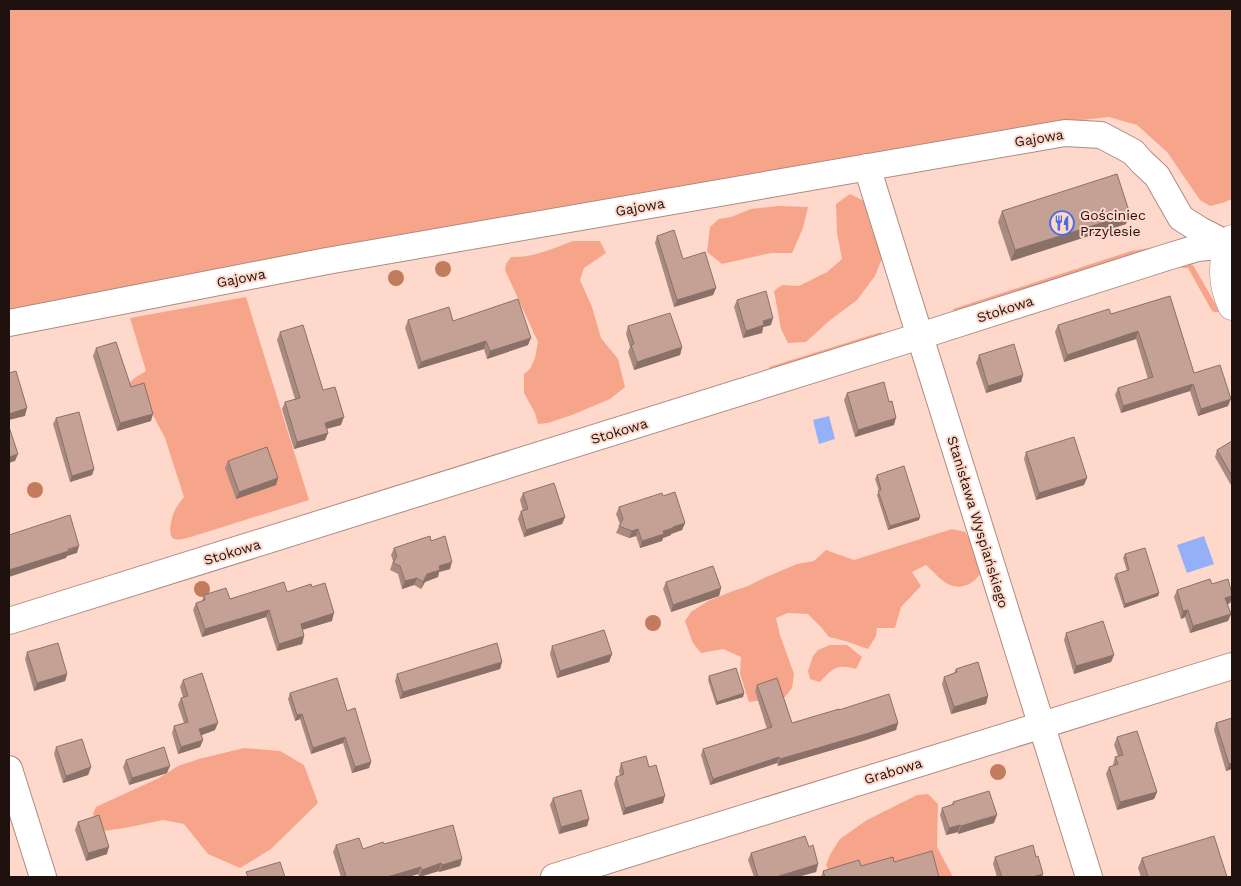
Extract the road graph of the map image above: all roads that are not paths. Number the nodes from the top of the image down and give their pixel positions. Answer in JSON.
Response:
{"nodes":[{"id":1,"x":867,"y":168,"type":"junction"},
{"id":2,"x":1231,"y":242,"type":"edge"},
{"id":3,"x":1232,"y":306,"type":"edge"},
{"id":4,"x":9,"y":323,"type":"edge"},
{"id":5,"x":920,"y":336,"type":"junction"},
{"id":6,"x":9,"y":621,"type":"edge"},
{"id":7,"x":1232,"y":666,"type":"edge"},
{"id":8,"x":1041,"y":725,"type":"junction"},
{"id":9,"x":9,"y":769,"type":"edge"},
{"id":10,"x":43,"y":877,"type":"edge"},
{"id":11,"x":554,"y":877,"type":"edge"},
{"id":12,"x":1089,"y":877,"type":"edge"}],
"edges":[{"from":1,"to":2,"type":"street","name":"Gajowa"},
{"from":1,"to":4,"type":"street","name":"Gajowa"},
{"from":1,"to":5,"type":"street","name":"Stanisława Wyspiańskiego"},
{"from":2,"to":3,"type":"street"},
{"from":2,"to":5,"type":"street","name":"Stokowa"},
{"from":5,"to":6,"type":"street","name":"Stokowa"},
{"from":5,"to":8,"type":"street","name":"Stanisława Wyspiańskiego"},
{"from":7,"to":8,"type":"street","name":"Grabowa"},
{"from":8,"to":11,"type":"street","name":"Grabowa"},
{"from":8,"to":12,"type":"street","name":"Stanisława Wyspiańskiego"},
{"from":9,"to":10,"type":"street"}]}
